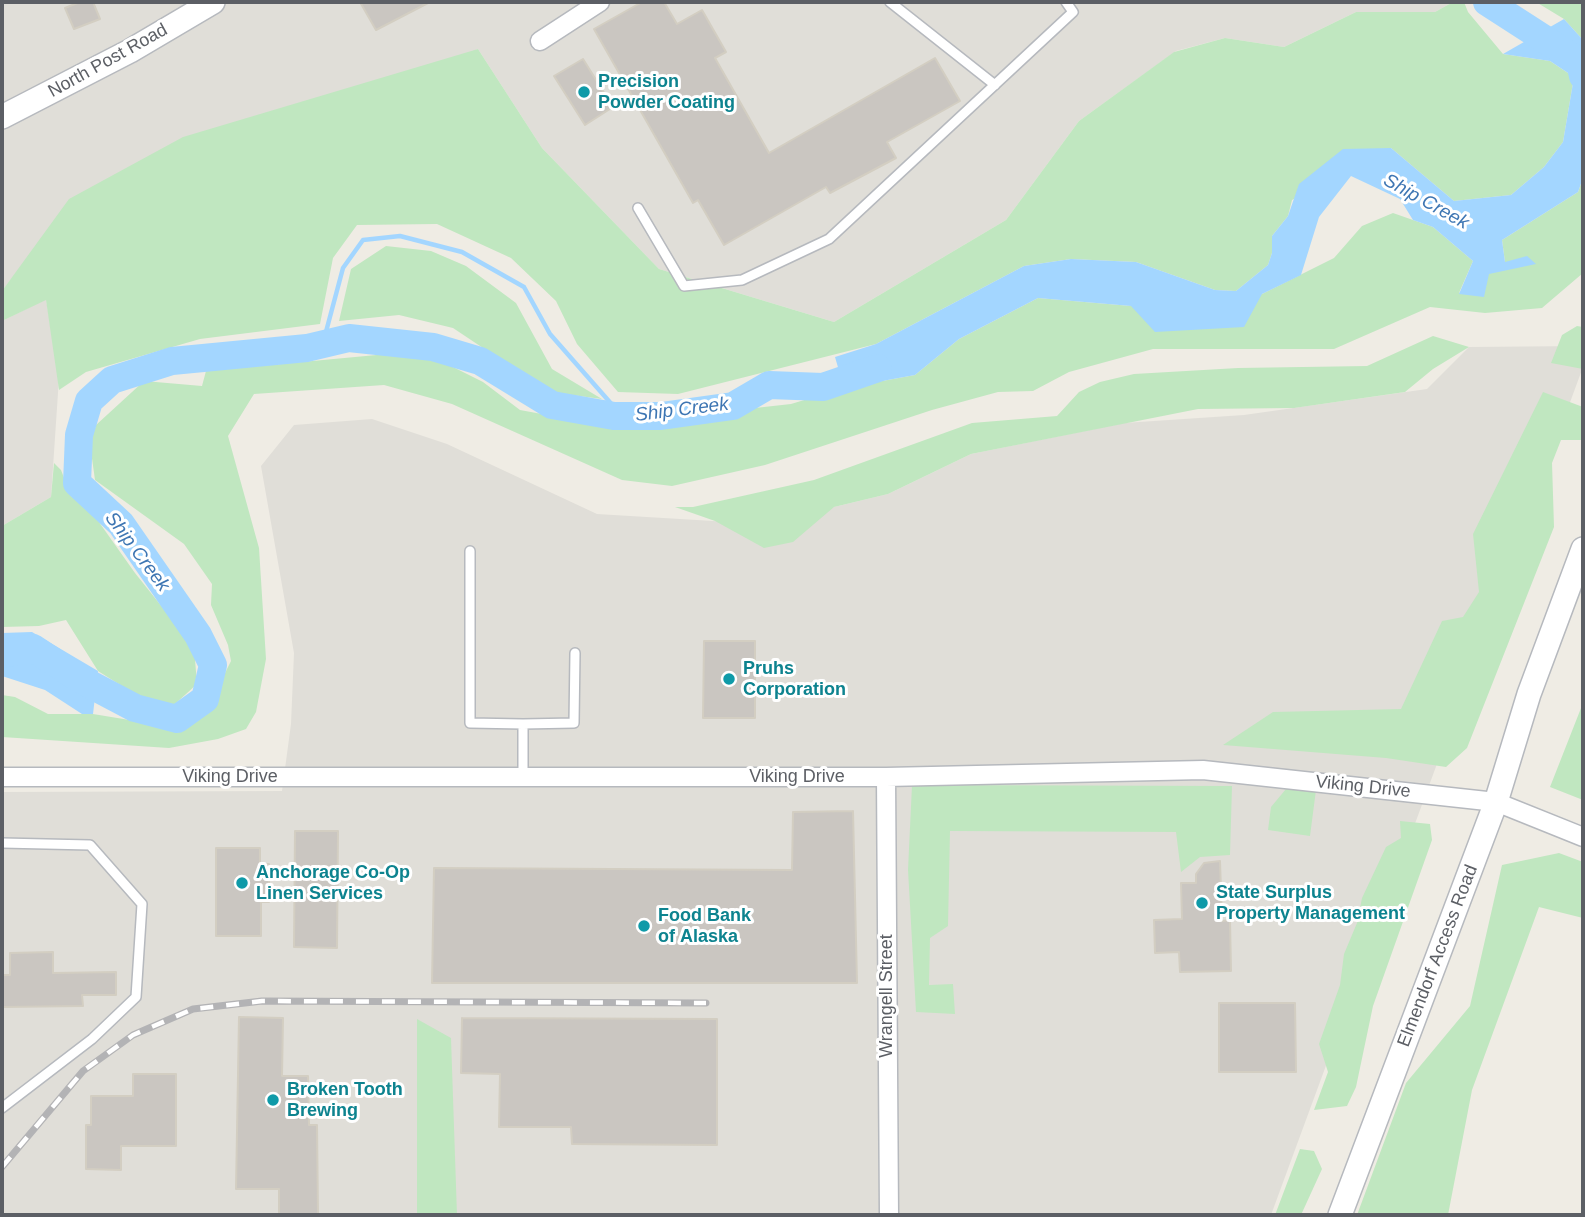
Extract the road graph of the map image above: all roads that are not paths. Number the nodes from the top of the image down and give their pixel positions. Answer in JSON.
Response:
{"nodes":[{"id":1,"x":213,"y":2,"type":"edge"},
{"id":2,"x":600,"y":2,"type":"edge"},
{"id":3,"x":890,"y":2,"type":"edge"},
{"id":4,"x":1066,"y":2,"type":"edge"},
{"id":5,"x":540,"y":41,"type":"dead end"},
{"id":6,"x":995,"y":85,"type":"junction"},
{"id":7,"x":2,"y":117,"type":"edge"},
{"id":8,"x":638,"y":208,"type":"dead end"},
{"id":9,"x":1583,"y":549,"type":"edge"},
{"id":10,"x":470,"y":551,"type":"dead end"},
{"id":11,"x":575,"y":653,"type":"dead end"},
{"id":12,"x":523,"y":724,"type":"junction"},
{"id":13,"x":2,"y":777,"type":"edge"},
{"id":14,"x":523,"y":777,"type":"junction"},
{"id":15,"x":886,"y":777,"type":"junction"},
{"id":16,"x":1496,"y":802,"type":"junction"},
{"id":17,"x":1583,"y":837,"type":"edge"},
{"id":18,"x":2,"y":843,"type":"edge"},
{"id":19,"x":2,"y":1108,"type":"edge"},
{"id":20,"x":889,"y":1215,"type":"edge"},
{"id":21,"x":1340,"y":1215,"type":"edge"}],
"edges":[{"from":1,"to":7,"type":"street","name":"North Post Road"},
{"from":2,"to":5,"type":"street"},
{"from":3,"to":6,"type":"lane"},
{"from":4,"to":6,"type":"lane"},
{"from":6,"to":8,"type":"lane"},
{"from":9,"to":16,"type":"street","name":"Elmendorf Access Road"},
{"from":10,"to":12,"type":"lane"},
{"from":11,"to":12,"type":"lane"},
{"from":12,"to":14,"type":"lane"},
{"from":13,"to":14,"type":"street","name":"Viking Drive"},
{"from":14,"to":15,"type":"street","name":"Viking Drive"},
{"from":15,"to":16,"type":"street","name":"Viking Drive"},
{"from":15,"to":20,"type":"street","name":"Wrangell Street"},
{"from":16,"to":17,"type":"street","name":"Viking Drive"},
{"from":16,"to":21,"type":"street","name":"Elmendorf Access Road"},
{"from":18,"to":19,"type":"lane"}]}
